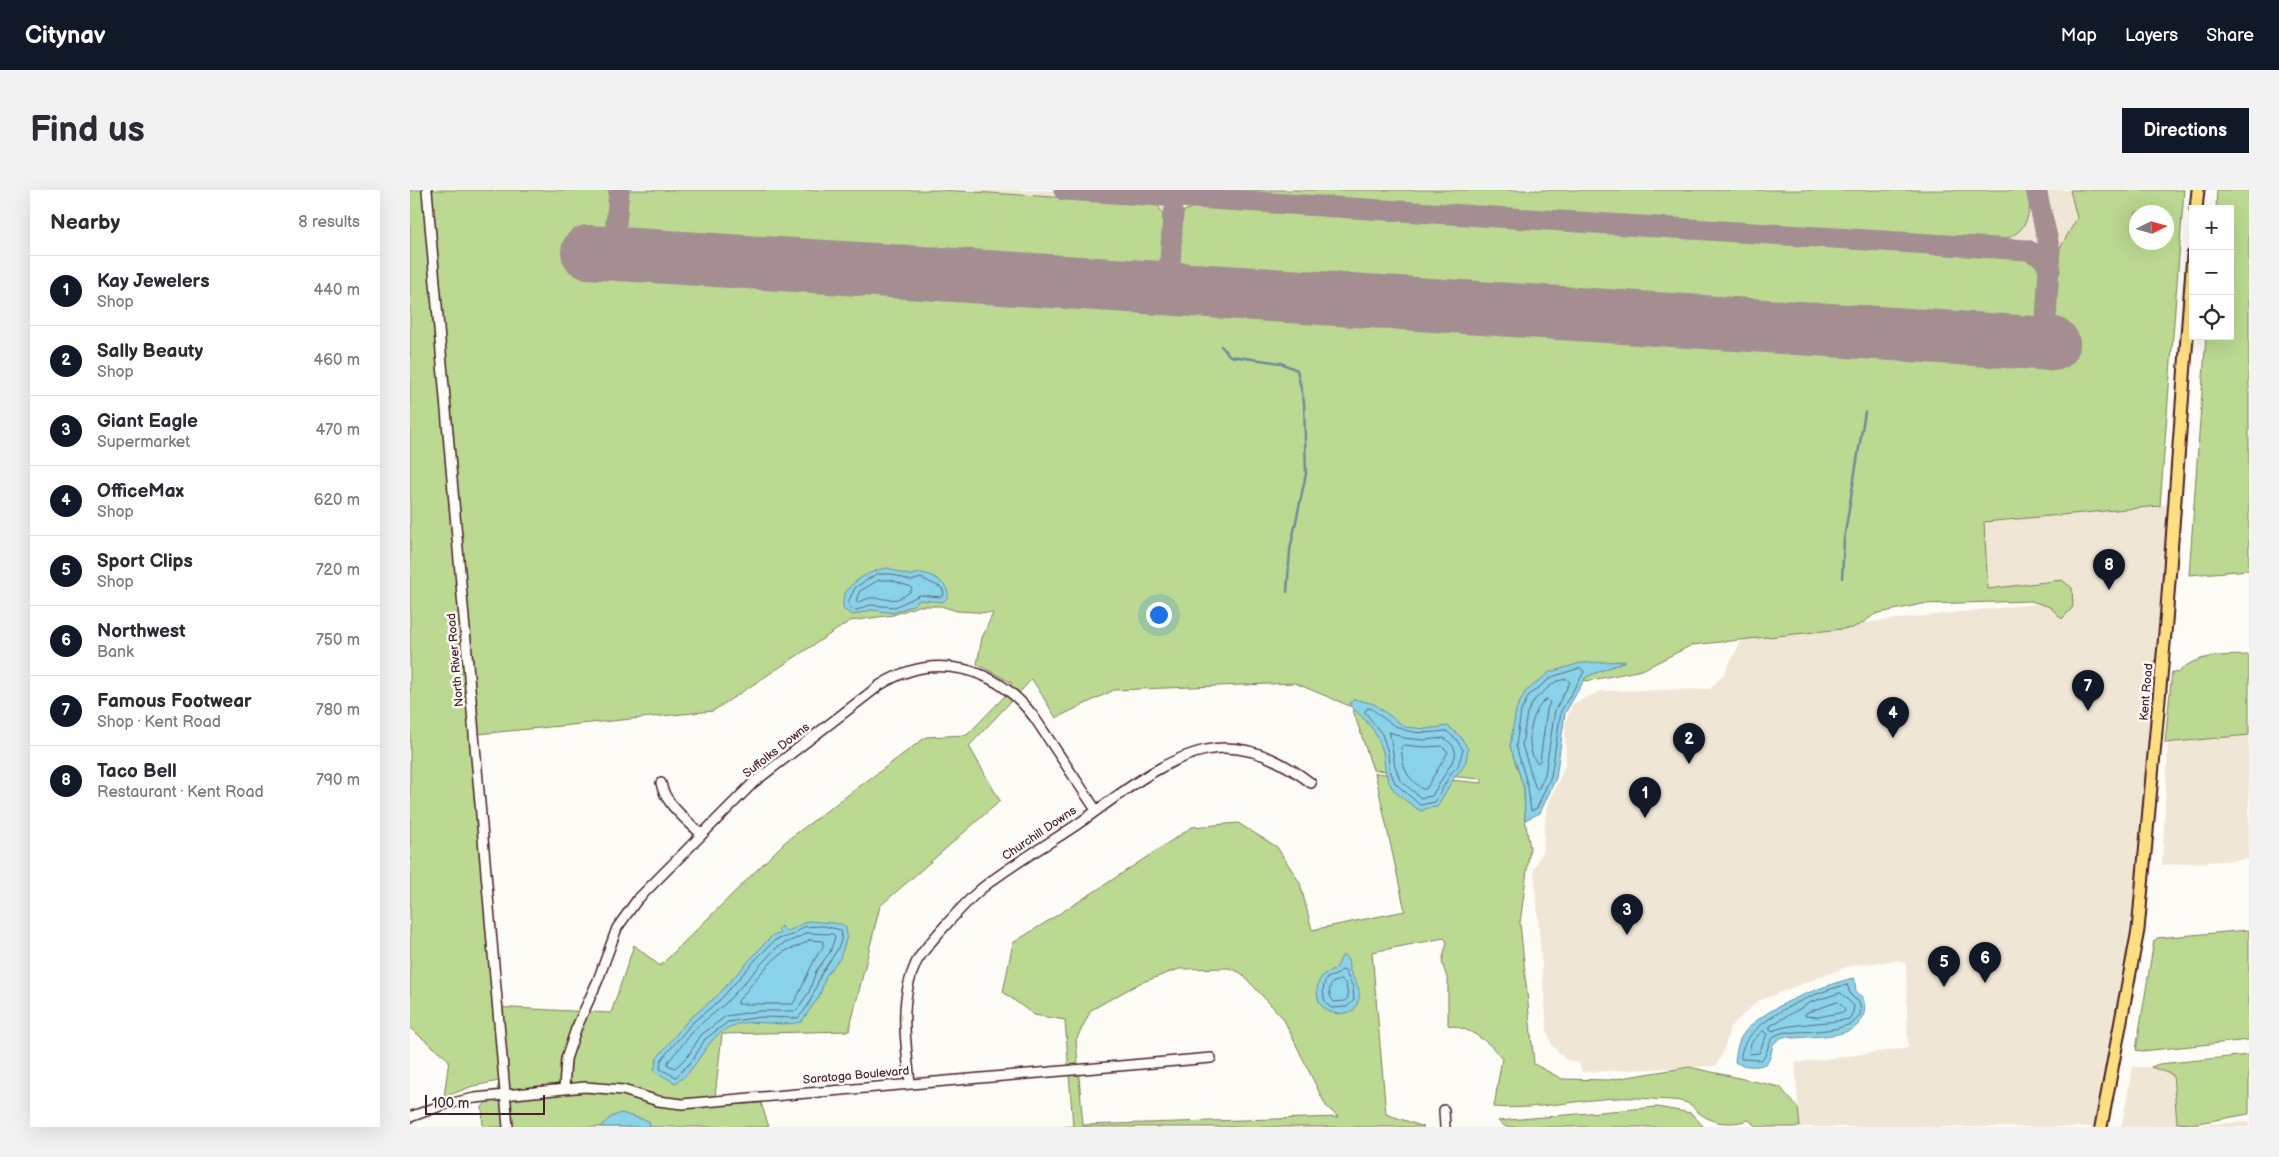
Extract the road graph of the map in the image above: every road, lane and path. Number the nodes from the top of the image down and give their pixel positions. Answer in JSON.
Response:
{"nodes":[{"id":1,"x":427,"y":190,"type":"edge"},
{"id":2,"x":2198,"y":190,"type":"edge"},
{"id":3,"x":2196,"y":205,"type":"edge"},
{"id":4,"x":2190,"y":295,"type":"edge"},
{"id":5,"x":661,"y":782,"type":"dead end"},
{"id":6,"x":1311,"y":783,"type":"dead end"},
{"id":7,"x":1096,"y":810,"type":"junction"},
{"id":8,"x":701,"y":834,"type":"junction"},
{"id":9,"x":1211,"y":1058,"type":"dead end"},
{"id":10,"x":910,"y":1082,"type":"junction"},
{"id":11,"x":564,"y":1088,"type":"junction"},
{"id":12,"x":505,"y":1094,"type":"junction"},
{"id":13,"x":1444,"y":1110,"type":"dead end"},
{"id":14,"x":410,"y":1117,"type":"edge"},
{"id":15,"x":508,"y":1127,"type":"edge"},
{"id":16,"x":1445,"y":1127,"type":"edge"},
{"id":17,"x":2102,"y":1127,"type":"edge"}],
"edges":[{"from":1,"to":12,"type":"street","name":"North River Road"},
{"from":2,"to":3,"type":"main road"},
{"from":4,"to":17,"type":"main road","name":"Kent Road"},
{"from":5,"to":8,"type":"street"},
{"from":6,"to":7,"type":"street","name":"Churchill Downs"},
{"from":7,"to":8,"type":"street","name":"Suffolks Downs"},
{"from":7,"to":10,"type":"street","name":"Churchill Downs"},
{"from":8,"to":11,"type":"street","name":"Suffolks Downs"},
{"from":9,"to":10,"type":"street","name":"Saratoga Boulevard"},
{"from":10,"to":11,"type":"street","name":"Saratoga Boulevard"},
{"from":11,"to":12,"type":"street","name":"Saratoga Boulevard"},
{"from":12,"to":14,"type":"street","name":"Saratoga Boulevard"},
{"from":12,"to":15,"type":"street","name":"North River Road"},
{"from":13,"to":16,"type":"street"}]}
